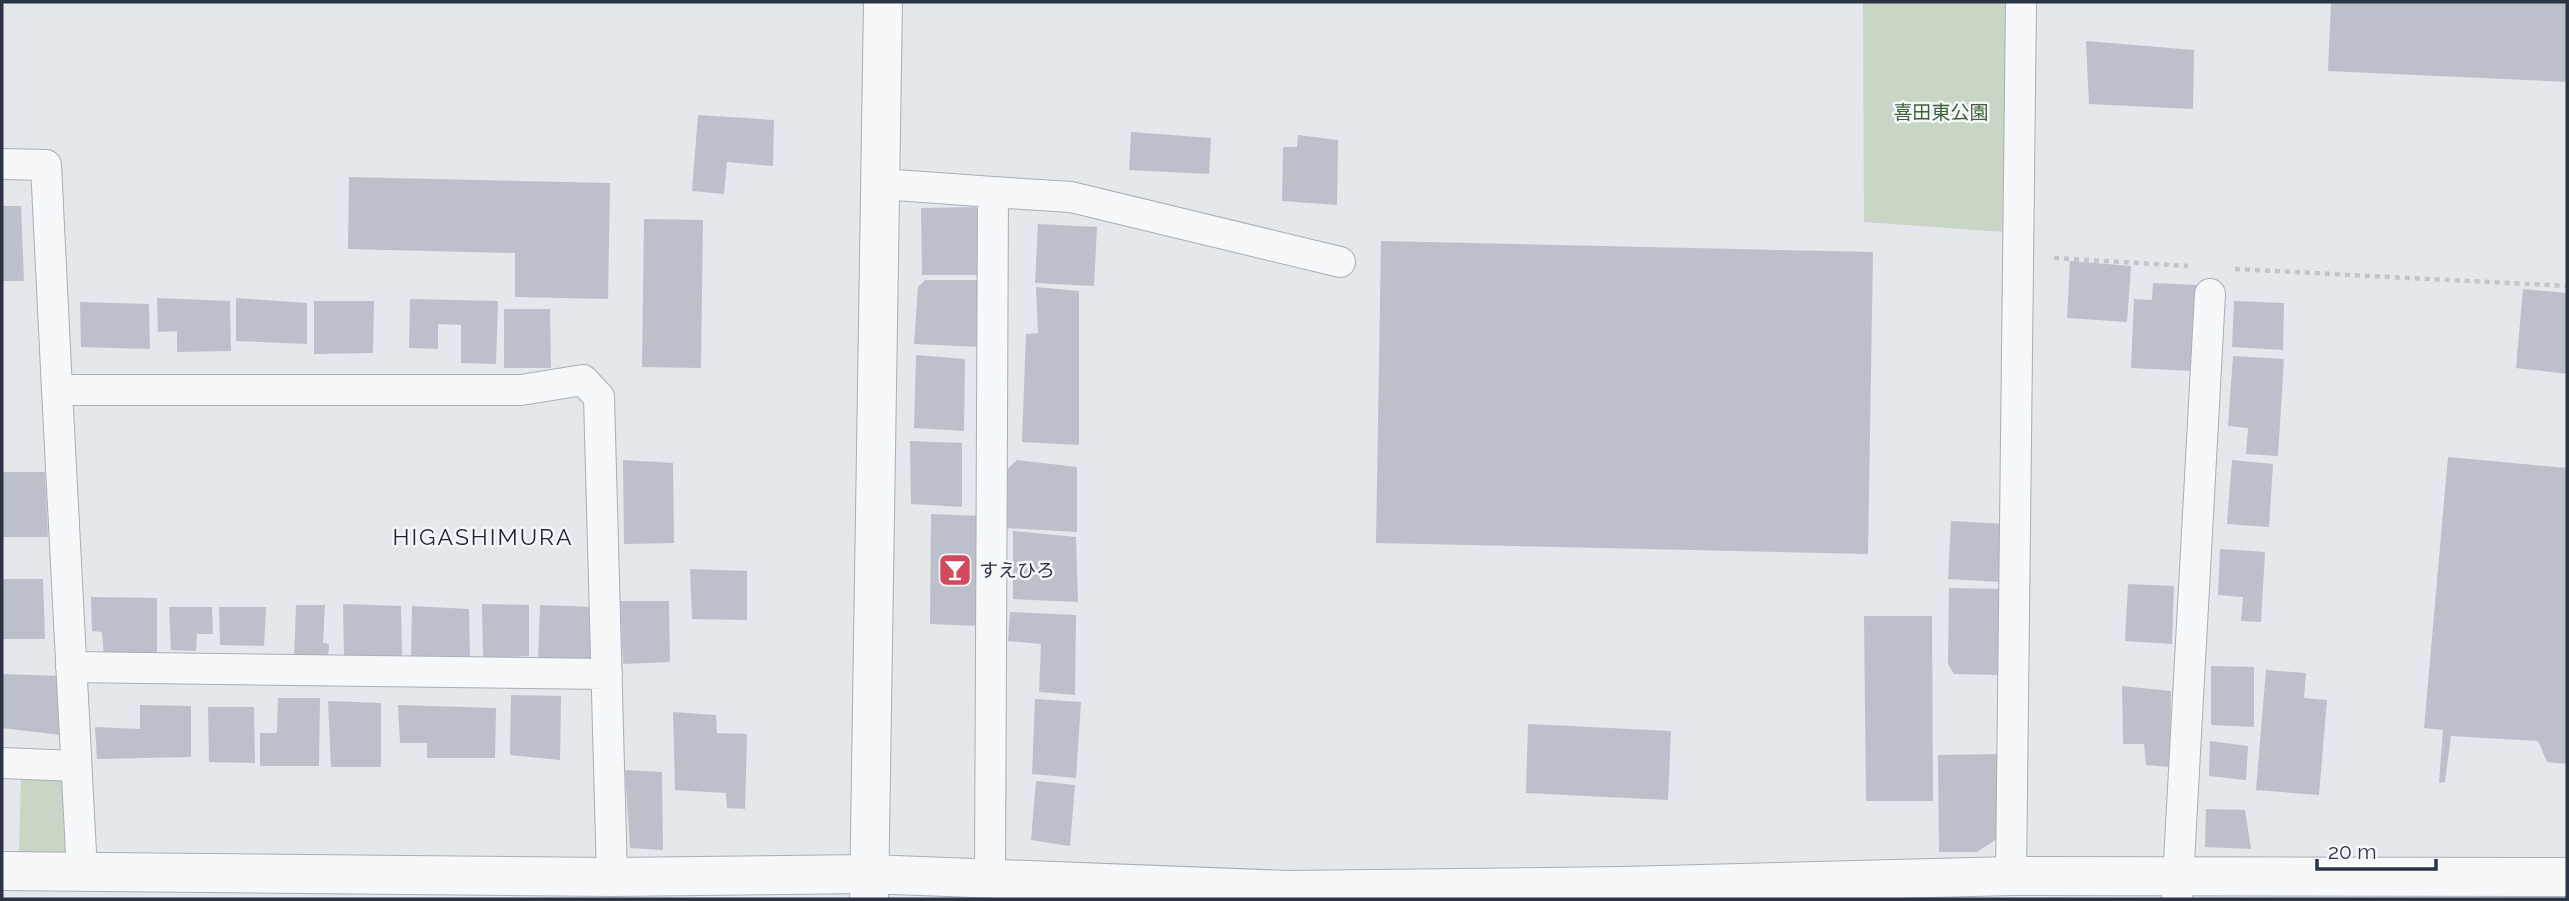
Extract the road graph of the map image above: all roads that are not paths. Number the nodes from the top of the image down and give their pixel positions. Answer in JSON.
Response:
{"nodes":[{"id":1,"x":883,"y":2,"type":"edge"},
{"id":2,"x":2021,"y":2,"type":"edge"},
{"id":3,"x":2,"y":164,"type":"edge"},
{"id":4,"x":881,"y":184,"type":"junction"},
{"id":5,"x":993,"y":192,"type":"junction"},
{"id":6,"x":1339,"y":262,"type":"dead end"},
{"id":7,"x":2210,"y":294,"type":"dead end"},
{"id":8,"x":57,"y":390,"type":"junction"},
{"id":9,"x":71,"y":667,"type":"junction"},
{"id":10,"x":607,"y":674,"type":"junction"},
{"id":11,"x":2,"y":763,"type":"edge"},
{"id":12,"x":76,"y":766,"type":"junction"},
{"id":13,"x":2,"y":871,"type":"edge"},
{"id":14,"x":82,"y":872,"type":"junction"},
{"id":15,"x":2011,"y":876,"type":"junction"},
{"id":16,"x":612,"y":877,"type":"junction"},
{"id":17,"x":2567,"y":877,"type":"edge"},
{"id":18,"x":990,"y":879,"type":"junction"},
{"id":19,"x":869,"y":887,"type":"edge"},
{"id":20,"x":684,"y":888,"type":"edge"},
{"id":21,"x":2177,"y":888,"type":"edge"},
{"id":22,"x":1327,"y":894,"type":"edge"}],
"edges":[{"from":1,"to":4,"type":"street"},
{"from":2,"to":15,"type":"street"},
{"from":3,"to":8,"type":"street"},
{"from":4,"to":5,"type":"street"},
{"from":4,"to":19,"type":"street"},
{"from":5,"to":6,"type":"street"},
{"from":5,"to":18,"type":"street"},
{"from":7,"to":21,"type":"street"},
{"from":8,"to":9,"type":"street"},
{"from":8,"to":10,"type":"street"},
{"from":9,"to":10,"type":"street"},
{"from":9,"to":12,"type":"street"},
{"from":10,"to":16,"type":"street"},
{"from":11,"to":12,"type":"street"},
{"from":12,"to":14,"type":"street"},
{"from":13,"to":14,"type":"street"},
{"from":14,"to":16,"type":"street"},
{"from":15,"to":21,"type":"street"},
{"from":15,"to":22,"type":"street"},
{"from":16,"to":20,"type":"street"},
{"from":17,"to":21,"type":"street"},
{"from":18,"to":19,"type":"street"},
{"from":18,"to":22,"type":"street"},
{"from":19,"to":20,"type":"street"}]}
